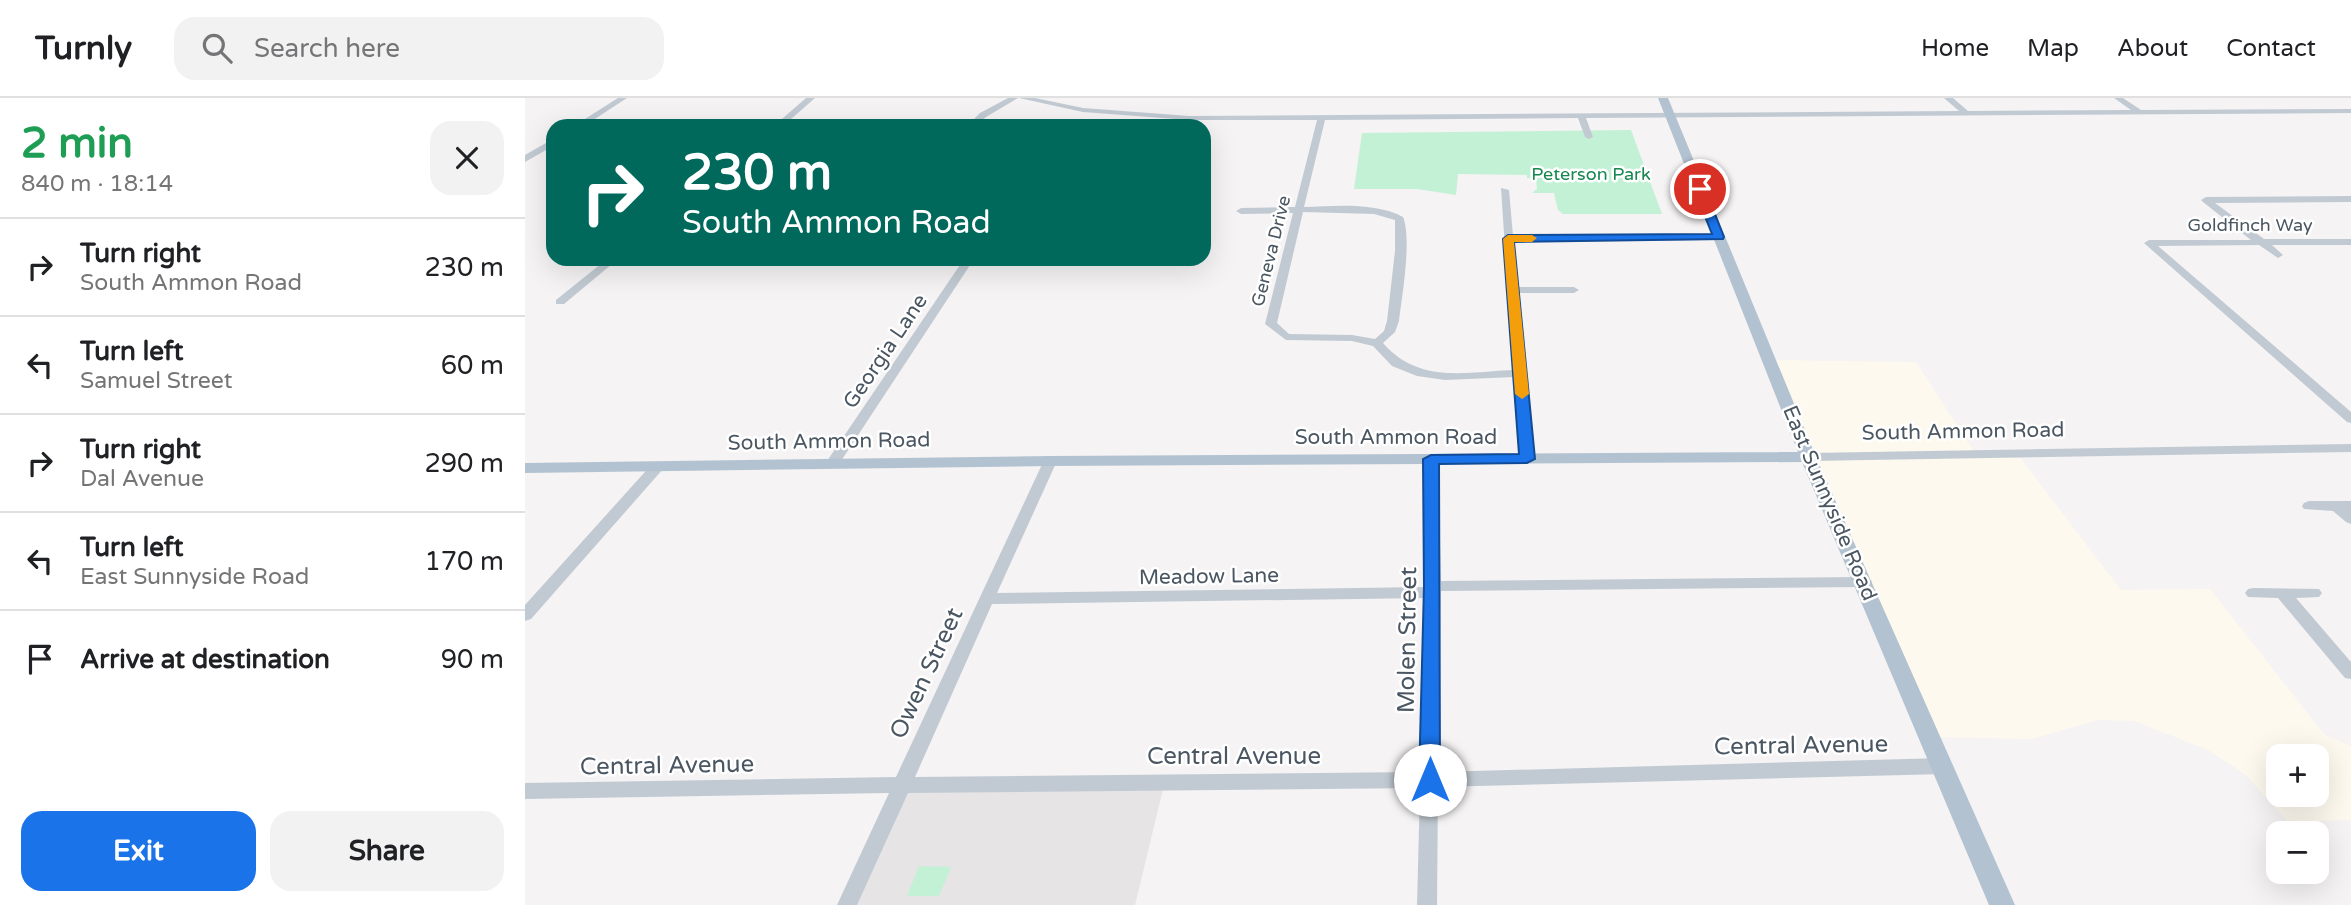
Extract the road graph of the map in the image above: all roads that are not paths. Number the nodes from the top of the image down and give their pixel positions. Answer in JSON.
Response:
{"nodes":[{"id":1,"x":623,"y":98,"type":"edge"},
{"id":2,"x":811,"y":98,"type":"edge"},
{"id":3,"x":1014,"y":98,"type":"edge"},
{"id":4,"x":1023,"y":98,"type":"edge"},
{"id":5,"x":1663,"y":98,"type":"edge"},
{"id":6,"x":1948,"y":98,"type":"edge"},
{"id":7,"x":2119,"y":98,"type":"edge"},
{"id":8,"x":2351,"y":111,"type":"edge"},
{"id":9,"x":2139,"y":113,"type":"junction"},
{"id":10,"x":1966,"y":114,"type":"junction"},
{"id":11,"x":1670,"y":116,"type":"junction"},
{"id":12,"x":1581,"y":117,"type":"junction"},
{"id":13,"x":1321,"y":118,"type":"junction"},
{"id":14,"x":589,"y":119,"type":"edge"},
{"id":15,"x":786,"y":119,"type":"edge"},
{"id":16,"x":979,"y":119,"type":"edge"},
{"id":17,"x":1161,"y":119,"type":"edge"},
{"id":18,"x":1211,"y":121,"type":"edge"},
{"id":19,"x":1589,"y":137,"type":"dead end"},
{"id":20,"x":546,"y":146,"type":"edge"},
{"id":21,"x":525,"y":159,"type":"edge"},
{"id":22,"x":1504,"y":190,"type":"dead end"},
{"id":23,"x":2351,"y":199,"type":"edge"},
{"id":24,"x":1241,"y":211,"type":"dead end"},
{"id":25,"x":1300,"y":211,"type":"junction"},
{"id":26,"x":1719,"y":237,"type":"junction"},
{"id":27,"x":1508,"y":239,"type":"junction"},
{"id":28,"x":2351,"y":242,"type":"edge"},
{"id":29,"x":2262,"y":243,"type":"junction"},
{"id":30,"x":2278,"y":255,"type":"dead end"},
{"id":31,"x":604,"y":266,"type":"edge"},
{"id":32,"x":964,"y":266,"type":"edge"},
{"id":33,"x":1513,"y":290,"type":"junction"},
{"id":34,"x":1574,"y":290,"type":"dead end"},
{"id":35,"x":560,"y":302,"type":"dead end"},
{"id":36,"x":1377,"y":343,"type":"junction"},
{"id":37,"x":1520,"y":373,"type":"junction"},
{"id":38,"x":2351,"y":419,"type":"edge"},
{"id":39,"x":2351,"y":448,"type":"edge"},
{"id":40,"x":1808,"y":457,"type":"junction"},
{"id":41,"x":1431,"y":459,"type":"junction"},
{"id":42,"x":1527,"y":459,"type":"junction"},
{"id":43,"x":1050,"y":461,"type":"junction"},
{"id":44,"x":832,"y":464,"type":"junction"},
{"id":45,"x":658,"y":466,"type":"junction"},
{"id":46,"x":525,"y":468,"type":"edge"},
{"id":47,"x":2309,"y":506,"type":"dead end"},
{"id":48,"x":2344,"y":506,"type":"edge"},
{"id":49,"x":2351,"y":520,"type":"edge"},
{"id":50,"x":1864,"y":582,"type":"junction"},
{"id":51,"x":1432,"y":589,"type":"junction"},
{"id":52,"x":2253,"y":593,"type":"dead end"},
{"id":53,"x":2314,"y":593,"type":"dead end"},
{"id":54,"x":2283,"y":594,"type":"junction"},
{"id":55,"x":987,"y":599,"type":"junction"},
{"id":56,"x":525,"y":615,"type":"edge"},
{"id":57,"x":2351,"y":673,"type":"edge"},
{"id":58,"x":1944,"y":766,"type":"junction"},
{"id":59,"x":1430,"y":780,"type":"junction"},
{"id":60,"x":901,"y":787,"type":"junction"},
{"id":61,"x":525,"y":792,"type":"edge"},
{"id":62,"x":847,"y":905,"type":"edge"},
{"id":63,"x":1427,"y":905,"type":"edge"},
{"id":64,"x":2002,"y":905,"type":"edge"}],
"edges":[{"from":1,"to":14,"type":"street"},
{"from":2,"to":15,"type":"street"},
{"from":3,"to":16,"type":"street"},
{"from":4,"to":17,"type":"street"},
{"from":5,"to":11,"type":"main road","name":"East Sunnyside Road"},
{"from":6,"to":10,"type":"street"},
{"from":7,"to":9,"type":"street"},
{"from":8,"to":9,"type":"street"},
{"from":9,"to":10,"type":"street"},
{"from":10,"to":11,"type":"street"},
{"from":11,"to":12,"type":"street"},
{"from":11,"to":26,"type":"main road","name":"East Sunnyside Road"},
{"from":12,"to":13,"type":"street"},
{"from":12,"to":19,"type":"street"},
{"from":13,"to":18,"type":"street"},
{"from":13,"to":25,"type":"street","name":"Geneva Drive"},
{"from":20,"to":21,"type":"street"},
{"from":22,"to":27,"type":"street"},
{"from":23,"to":29,"type":"street"},
{"from":24,"to":25,"type":"street"},
{"from":25,"to":36,"type":"street","name":"Geneva Drive"},
{"from":25,"to":36,"type":"street"},
{"from":26,"to":27,"type":"street"},
{"from":26,"to":40,"type":"main road","name":"East Sunnyside Road"},
{"from":27,"to":33,"type":"street"},
{"from":28,"to":29,"type":"street","name":"Goldfinch Way"},
{"from":29,"to":30,"type":"street"},
{"from":29,"to":38,"type":"street","name":"Goldfinch Way"},
{"from":31,"to":35,"type":"street"},
{"from":32,"to":44,"type":"street","name":"Georgia Lane"},
{"from":33,"to":34,"type":"street"},
{"from":33,"to":37,"type":"street"},
{"from":36,"to":37,"type":"street"},
{"from":37,"to":42,"type":"street"},
{"from":39,"to":40,"type":"street","name":"South Ammon Road"},
{"from":40,"to":42,"type":"main road","name":"South Ammon Road"},
{"from":40,"to":50,"type":"main road","name":"East Sunnyside Road"},
{"from":41,"to":42,"type":"main road","name":"South Ammon Road"},
{"from":41,"to":43,"type":"main road","name":"South Ammon Road"},
{"from":41,"to":51,"type":"street","name":"Molen Street"},
{"from":43,"to":44,"type":"main road","name":"South Ammon Road"},
{"from":43,"to":55,"type":"street","name":"Owen Street"},
{"from":44,"to":45,"type":"main road","name":"South Ammon Road"},
{"from":45,"to":46,"type":"main road","name":"South Ammon Road"},
{"from":45,"to":56,"type":"street"},
{"from":47,"to":48,"type":"street"},
{"from":48,"to":49,"type":"street"},
{"from":50,"to":51,"type":"street","name":"Meadow Lane"},
{"from":50,"to":58,"type":"main road","name":"East Sunnyside Road"},
{"from":51,"to":55,"type":"street","name":"Meadow Lane"},
{"from":51,"to":59,"type":"street","name":"Molen Street"},
{"from":52,"to":54,"type":"street"},
{"from":53,"to":54,"type":"street"},
{"from":54,"to":57,"type":"street"},
{"from":55,"to":60,"type":"street","name":"Owen Street"},
{"from":58,"to":59,"type":"street","name":"Central Avenue"},
{"from":58,"to":64,"type":"main road","name":"East Sunnyside Road"},
{"from":59,"to":60,"type":"street","name":"Central Avenue"},
{"from":59,"to":63,"type":"street","name":"Molen Street"},
{"from":60,"to":61,"type":"street","name":"Central Avenue"},
{"from":60,"to":62,"type":"street","name":"Owen Street"}]}
